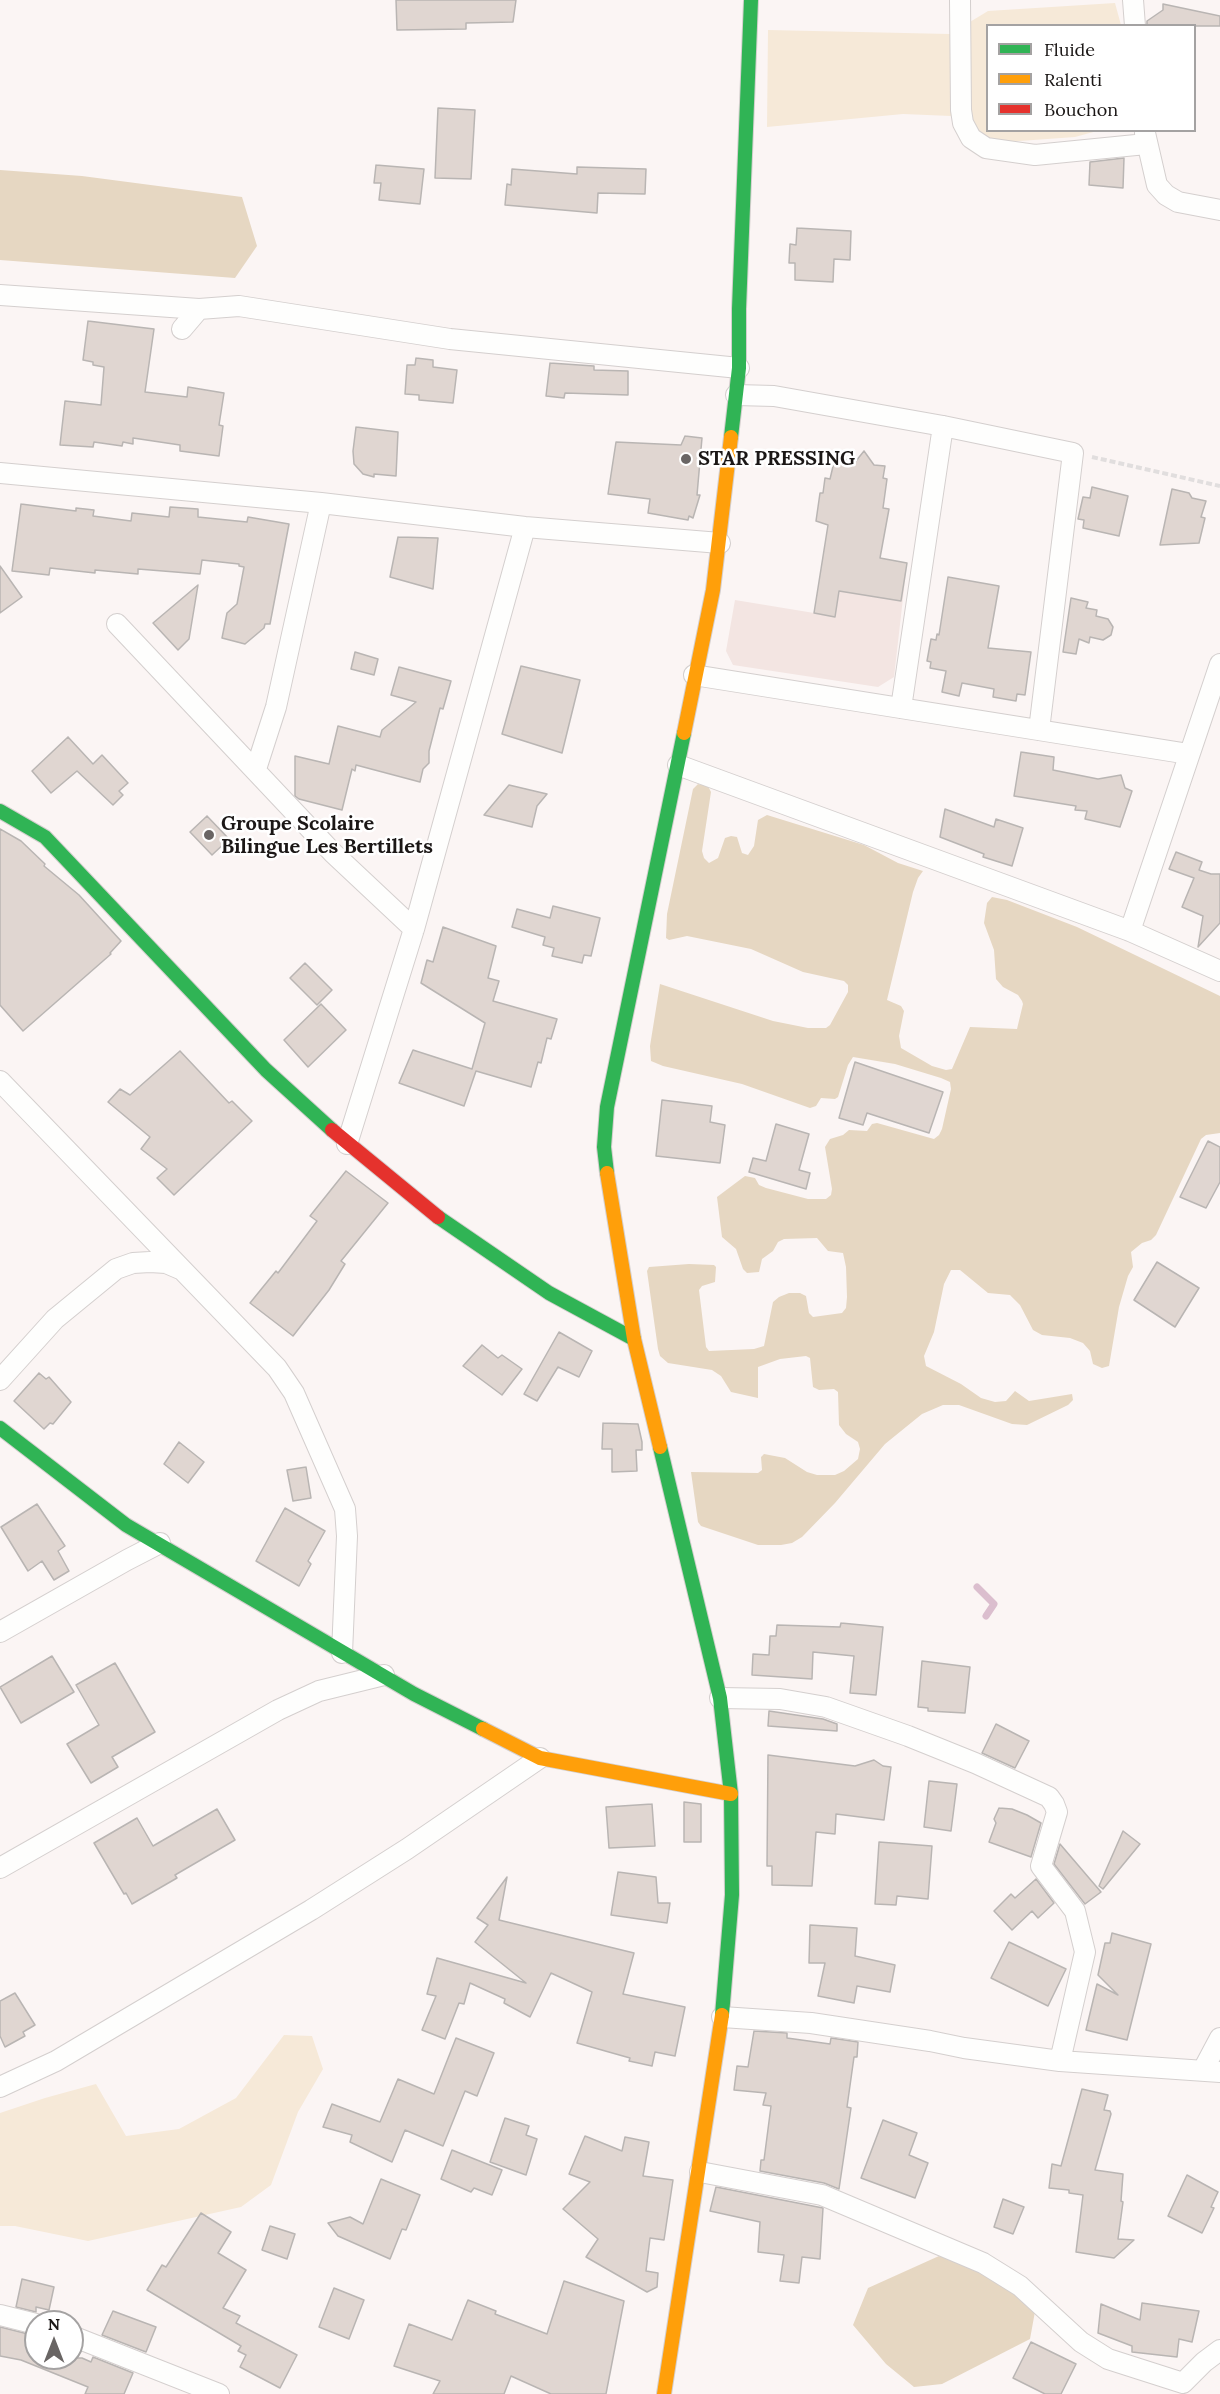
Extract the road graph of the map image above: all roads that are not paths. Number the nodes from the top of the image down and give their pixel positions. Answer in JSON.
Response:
{"nodes":[{"id":1,"x":751,"y":0,"type":"edge"},
{"id":2,"x":960,"y":0,"type":"edge"},
{"id":3,"x":1133,"y":0,"type":"edge"},
{"id":4,"x":1135,"y":24,"type":"edge"},
{"id":5,"x":1146,"y":137,"type":"edge"},
{"id":6,"x":1220,"y":210,"type":"edge"},
{"id":7,"x":0,"y":295,"type":"edge"},
{"id":8,"x":199,"y":309,"type":"junction"},
{"id":9,"x":182,"y":329,"type":"dead end"},
{"id":10,"x":739,"y":368,"type":"junction"},
{"id":11,"x":736,"y":395,"type":"junction"},
{"id":12,"x":943,"y":426,"type":"junction"},
{"id":13,"x":0,"y":472,"type":"edge"},
{"id":14,"x":321,"y":503,"type":"junction"},
{"id":15,"x":525,"y":526,"type":"junction"},
{"id":16,"x":720,"y":543,"type":"junction"},
{"id":17,"x":117,"y":624,"type":"dead end"},
{"id":18,"x":1220,"y":664,"type":"edge"},
{"id":19,"x":694,"y":675,"type":"junction"},
{"id":20,"x":901,"y":708,"type":"junction"},
{"id":21,"x":1039,"y":730,"type":"junction"},
{"id":22,"x":1189,"y":754,"type":"junction"},
{"id":23,"x":678,"y":765,"type":"junction"},
{"id":24,"x":256,"y":769,"type":"junction"},
{"id":25,"x":0,"y":810,"type":"edge"},
{"id":26,"x":414,"y":929,"type":"junction"},
{"id":27,"x":1130,"y":932,"type":"junction"},
{"id":28,"x":1220,"y":971,"type":"edge"},
{"id":29,"x":0,"y":1081,"type":"edge"},
{"id":30,"x":347,"y":1144,"type":"junction"},
{"id":31,"x":183,"y":1270,"type":"junction"},
{"id":32,"x":634,"y":1339,"type":"junction"},
{"id":33,"x":0,"y":1380,"type":"edge"},
{"id":34,"x":0,"y":1428,"type":"edge"},
{"id":35,"x":160,"y":1543,"type":"junction"},
{"id":36,"x":0,"y":1632,"type":"edge"},
{"id":37,"x":342,"y":1653,"type":"junction"},
{"id":38,"x":384,"y":1675,"type":"junction"},
{"id":39,"x":720,"y":1698,"type":"junction"},
{"id":40,"x":540,"y":1758,"type":"junction"},
{"id":41,"x":731,"y":1794,"type":"junction"},
{"id":42,"x":0,"y":1868,"type":"edge"},
{"id":43,"x":723,"y":2017,"type":"junction"},
{"id":44,"x":1220,"y":2038,"type":"edge"},
{"id":45,"x":1060,"y":2061,"type":"junction"},
{"id":46,"x":1212,"y":2071,"type":"edge"},
{"id":47,"x":0,"y":2086,"type":"edge"},
{"id":48,"x":700,"y":2172,"type":"junction"},
{"id":49,"x":0,"y":2315,"type":"edge"},
{"id":50,"x":24,"y":2321,"type":"edge"},
{"id":51,"x":84,"y":2341,"type":"edge"},
{"id":52,"x":1220,"y":2350,"type":"edge"},
{"id":53,"x":1184,"y":2389,"type":"edge"},
{"id":54,"x":219,"y":2394,"type":"edge"},
{"id":55,"x":664,"y":2394,"type":"edge"}],
"edges":[{"from":1,"to":10,"type":"main road"},
{"from":2,"to":5,"type":"street"},
{"from":3,"to":4,"type":"street"},
{"from":5,"to":6,"type":"street"},
{"from":7,"to":8,"type":"street"},
{"from":8,"to":9,"type":"street"},
{"from":8,"to":10,"type":"street"},
{"from":10,"to":11,"type":"main road"},
{"from":11,"to":12,"type":"street"},
{"from":11,"to":16,"type":"main road"},
{"from":12,"to":20,"type":"street"},
{"from":12,"to":21,"type":"street"},
{"from":13,"to":14,"type":"street"},
{"from":14,"to":15,"type":"street"},
{"from":14,"to":24,"type":"street"},
{"from":15,"to":16,"type":"street"},
{"from":15,"to":26,"type":"street"},
{"from":16,"to":19,"type":"main road"},
{"from":17,"to":24,"type":"street"},
{"from":18,"to":22,"type":"street"},
{"from":19,"to":20,"type":"street"},
{"from":19,"to":23,"type":"main road"},
{"from":20,"to":21,"type":"street"},
{"from":21,"to":22,"type":"street"},
{"from":22,"to":27,"type":"street"},
{"from":23,"to":27,"type":"street"},
{"from":23,"to":32,"type":"main road"},
{"from":24,"to":26,"type":"street"},
{"from":25,"to":30,"type":"main road"},
{"from":26,"to":30,"type":"street"},
{"from":27,"to":28,"type":"street"},
{"from":29,"to":31,"type":"street"},
{"from":30,"to":32,"type":"main road"},
{"from":31,"to":33,"type":"street"},
{"from":31,"to":37,"type":"street"},
{"from":32,"to":39,"type":"main road"},
{"from":34,"to":35,"type":"main road"},
{"from":35,"to":36,"type":"street"},
{"from":35,"to":37,"type":"main road"},
{"from":37,"to":38,"type":"main road"},
{"from":38,"to":40,"type":"main road"},
{"from":38,"to":42,"type":"street"},
{"from":39,"to":41,"type":"main road"},
{"from":39,"to":45,"type":"street"},
{"from":40,"to":41,"type":"main road"},
{"from":40,"to":47,"type":"street"},
{"from":41,"to":43,"type":"main road"},
{"from":43,"to":45,"type":"street"},
{"from":43,"to":48,"type":"main road"},
{"from":44,"to":46,"type":"street"},
{"from":45,"to":46,"type":"street"},
{"from":48,"to":53,"type":"street"},
{"from":48,"to":55,"type":"main road"},
{"from":49,"to":50,"type":"street"},
{"from":51,"to":54,"type":"street"},
{"from":52,"to":53,"type":"street"}]}
